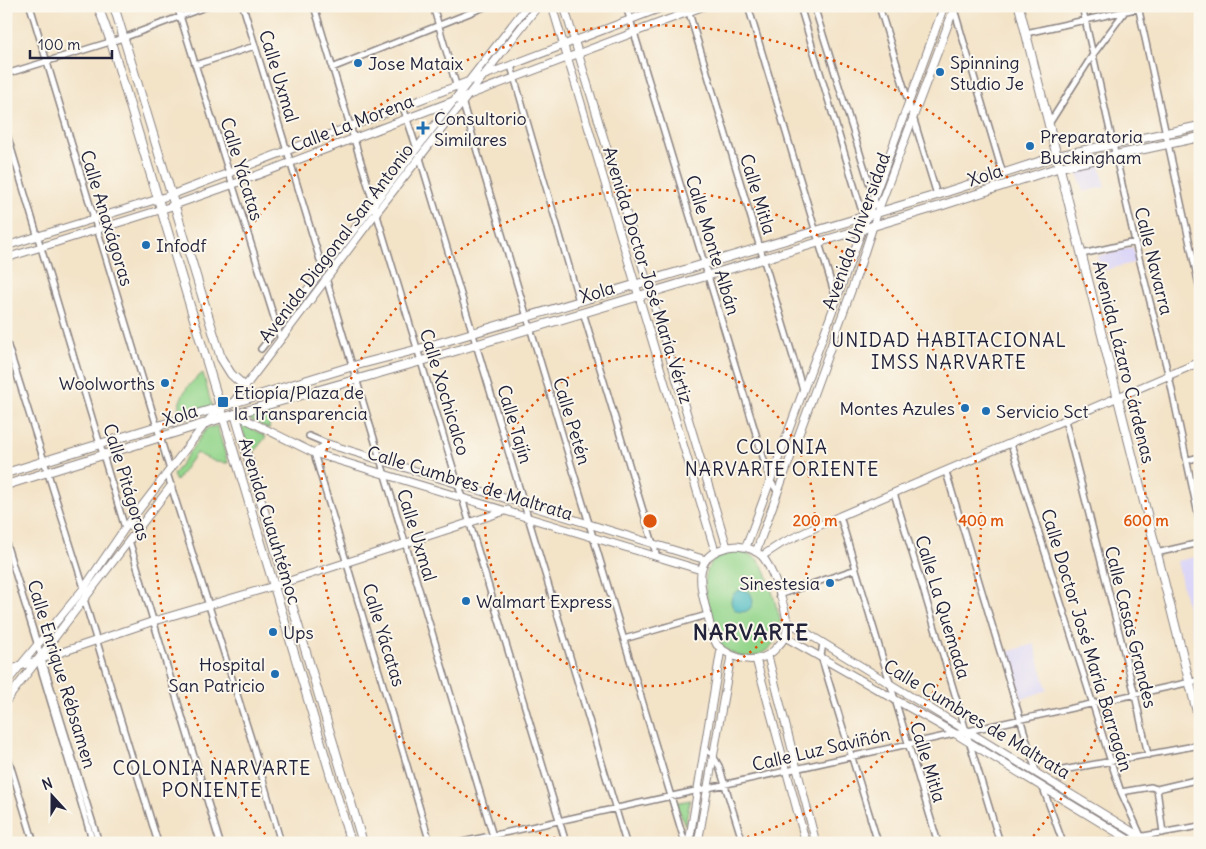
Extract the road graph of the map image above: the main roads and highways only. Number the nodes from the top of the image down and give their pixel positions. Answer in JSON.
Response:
{"nodes":[{"id":1,"x":98,"y":6,"type":"edge"},
{"id":2,"x":114,"y":6,"type":"edge"},
{"id":3,"x":527,"y":6,"type":"edge"},
{"id":4,"x":538,"y":6,"type":"edge"},
{"id":5,"x":552,"y":6,"type":"edge"},
{"id":6,"x":564,"y":6,"type":"edge"},
{"id":7,"x":666,"y":6,"type":"edge"},
{"id":8,"x":704,"y":6,"type":"edge"},
{"id":9,"x":944,"y":6,"type":"edge"},
{"id":10,"x":1019,"y":6,"type":"edge"},
{"id":11,"x":954,"y":7,"type":"edge"},
{"id":12,"x":688,"y":9,"type":"edge"},
{"id":13,"x":573,"y":42,"type":"junction"},
{"id":14,"x":562,"y":46,"type":"junction"},
{"id":15,"x":576,"y":54,"type":"junction"},
{"id":16,"x":566,"y":58,"type":"junction"},
{"id":17,"x":482,"y":77,"type":"junction"},
{"id":18,"x":467,"y":83,"type":"junction"},
{"id":19,"x":469,"y":95,"type":"junction"},
{"id":20,"x":459,"y":96,"type":"junction"},
{"id":21,"x":1200,"y":126,"type":"edge"},
{"id":22,"x":1199,"y":140,"type":"edge"},
{"id":23,"x":1058,"y":156,"type":"junction"},
{"id":24,"x":1060,"y":167,"type":"junction"},
{"id":25,"x":171,"y":195,"type":"junction"},
{"id":26,"x":157,"y":199,"type":"junction"},
{"id":27,"x":174,"y":205,"type":"junction"},
{"id":28,"x":160,"y":210,"type":"junction"},
{"id":29,"x":878,"y":211,"type":"junction"},
{"id":30,"x":865,"y":214,"type":"junction"},
{"id":31,"x":874,"y":224,"type":"junction"},
{"id":32,"x":862,"y":228,"type":"junction"},
{"id":33,"x":6,"y":246,"type":"edge"},
{"id":34,"x":6,"y":258,"type":"edge"},
{"id":35,"x":848,"y":269,"type":"junction"},
{"id":36,"x":858,"y":272,"type":"junction"},
{"id":37,"x":646,"y":281,"type":"junction"},
{"id":38,"x":636,"y":284,"type":"junction"},
{"id":39,"x":649,"y":292,"type":"junction"},
{"id":40,"x":639,"y":295,"type":"junction"},
{"id":41,"x":277,"y":329,"type":"road end"},
{"id":42,"x":1200,"y":362,"type":"edge"},
{"id":43,"x":245,"y":387,"type":"junction"},
{"id":44,"x":1118,"y":396,"type":"junction"},
{"id":45,"x":232,"y":404,"type":"junction"},
{"id":46,"x":220,"y":408,"type":"junction"},
{"id":47,"x":235,"y":414,"type":"junction"},
{"id":48,"x":223,"y":418,"type":"junction"},
{"id":49,"x":205,"y":424,"type":"junction"},
{"id":50,"x":790,"y":425,"type":"junction"},
{"id":51,"x":799,"y":430,"type":"junction"},
{"id":52,"x":314,"y":453,"type":"junction"},
{"id":53,"x":6,"y":473,"type":"edge"},
{"id":54,"x":6,"y":485,"type":"edge"},
{"id":55,"x":172,"y":486,"type":"road end"},
{"id":56,"x":508,"y":510,"type":"junction"},
{"id":57,"x":126,"y":528,"type":"junction"},
{"id":58,"x":129,"y":540,"type":"junction"},
{"id":59,"x":727,"y":547,"type":"junction"},
{"id":60,"x":746,"y":547,"type":"junction"},
{"id":61,"x":715,"y":551,"type":"junction"},
{"id":62,"x":759,"y":554,"type":"junction"},
{"id":63,"x":706,"y":560,"type":"junction"},
{"id":64,"x":701,"y":570,"type":"junction"},
{"id":65,"x":285,"y":582,"type":"junction"},
{"id":66,"x":274,"y":586,"type":"junction"},
{"id":67,"x":787,"y":621,"type":"junction"},
{"id":68,"x":785,"y":637,"type":"junction"},
{"id":69,"x":721,"y":649,"type":"junction"},
{"id":70,"x":731,"y":656,"type":"junction"},
{"id":71,"x":768,"y":656,"type":"junction"},
{"id":72,"x":41,"y":657,"type":"junction"},
{"id":73,"x":756,"y":659,"type":"junction"},
{"id":74,"x":20,"y":665,"type":"junction"},
{"id":75,"x":6,"y":671,"type":"edge"},
{"id":76,"x":6,"y":684,"type":"edge"},
{"id":77,"x":6,"y":701,"type":"edge"},
{"id":78,"x":1200,"y":724,"type":"edge"},
{"id":79,"x":1141,"y":839,"type":"edge"},
{"id":80,"x":1130,"y":841,"type":"edge"},
{"id":81,"x":351,"y":843,"type":"edge"},
{"id":82,"x":363,"y":843,"type":"edge"},
{"id":83,"x":689,"y":843,"type":"edge"},
{"id":84,"x":698,"y":843,"type":"edge"},
{"id":85,"x":806,"y":843,"type":"edge"},
{"id":86,"x":816,"y":843,"type":"edge"},
{"id":87,"x":1151,"y":843,"type":"edge"}],
"edges":[{"from":1,"to":26,"type":"main road","name":"Avenida Cuauhtémoc"},
{"from":2,"to":25,"type":"main road"},
{"from":3,"to":18,"type":"main road","name":"Avenida Diagonal San Antonio"},
{"from":4,"to":17,"type":"main road","name":"Avenida Diagonal San Antonio"},
{"from":5,"to":14,"type":"main road","name":"Avenida Doctor José María Vértiz"},
{"from":6,"to":13,"type":"main road","name":"Avenida Doctor José María Vértiz"},
{"from":7,"to":13,"type":"main road"},
{"from":8,"to":12,"type":"main road"},
{"from":9,"to":30,"type":"main road","name":"Avenida Universidad"},
{"from":10,"to":23,"type":"main road","name":"Avenida Lázaro Cárdenas"},
{"from":11,"to":29,"type":"main road","name":"Avenida Universidad"},
{"from":12,"to":15,"type":"main road"},
{"from":13,"to":14,"type":"main road"},
{"from":13,"to":15,"type":"main road","name":"Avenida Doctor José María Vértiz"},
{"from":14,"to":16,"type":"main road","name":"Avenida Doctor José María Vértiz"},
{"from":14,"to":17,"type":"main road"},
{"from":15,"to":16,"type":"main road"},
{"from":15,"to":37,"type":"main road","name":"Avenida Doctor José María Vértiz"},
{"from":16,"to":19,"type":"main road"},
{"from":16,"to":38,"type":"main road","name":"Avenida Doctor José María Vértiz"},
{"from":17,"to":18,"type":"main road"},
{"from":17,"to":19,"type":"main road","name":"Avenida Diagonal San Antonio"},
{"from":18,"to":20,"type":"main road","name":"Avenida Diagonal San Antonio"},
{"from":19,"to":20,"type":"main road","name":"Avenida Diagonal San Antonio"},
{"from":20,"to":25,"type":"main road","name":"Calle La Morena"},
{"from":20,"to":27,"type":"main road","name":"Calle La Morena"},
{"from":20,"to":41,"type":"main road","name":"Avenida Diagonal San Antonio"},
{"from":20,"to":43,"type":"main road","name":"Avenida Diagonal San Antonio"},
{"from":21,"to":23,"type":"main road","name":"Xola"},
{"from":22,"to":24,"type":"main road","name":"Xola"},
{"from":23,"to":24,"type":"main road","name":"Avenida Lázaro Cárdenas"},
{"from":23,"to":29,"type":"main road","name":"Xola"},
{"from":24,"to":31,"type":"main road","name":"Xola"},
{"from":24,"to":44,"type":"main road","name":"Avenida Lázaro Cárdenas"},
{"from":25,"to":26,"type":"main road","name":"Calle La Morena"},
{"from":25,"to":27,"type":"main road"},
{"from":26,"to":28,"type":"main road","name":"Avenida Cuauhtémoc"},
{"from":26,"to":33,"type":"main road","name":"Calle La Morena"},
{"from":27,"to":28,"type":"main road","name":"Calle La Morena"},
{"from":27,"to":43,"type":"main road"},
{"from":28,"to":34,"type":"main road","name":"Calle La Morena"},
{"from":28,"to":46,"type":"main road","name":"Avenida Cuauhtémoc"},
{"from":29,"to":30,"type":"main road","name":"Xola"},
{"from":29,"to":31,"type":"main road","name":"Avenida Universidad"},
{"from":30,"to":32,"type":"main road","name":"Avenida Universidad"},
{"from":30,"to":37,"type":"main road","name":"Xola"},
{"from":31,"to":32,"type":"main road","name":"Xola"},
{"from":31,"to":36,"type":"main road","name":"Avenida Universidad"},
{"from":32,"to":35,"type":"main road","name":"Avenida Universidad"},
{"from":32,"to":39,"type":"main road","name":"Xola"},
{"from":35,"to":36,"type":"main road"},
{"from":35,"to":50,"type":"main road","name":"Avenida Universidad"},
{"from":36,"to":51,"type":"main road","name":"Avenida Universidad"},
{"from":37,"to":38,"type":"main road","name":"Xola"},
{"from":37,"to":39,"type":"main road","name":"Avenida Doctor José María Vértiz"},
{"from":38,"to":40,"type":"main road","name":"Avenida Doctor José María Vértiz"},
{"from":38,"to":45,"type":"main road","name":"Xola"},
{"from":39,"to":40,"type":"main road","name":"Xola"},
{"from":39,"to":59,"type":"main road","name":"Avenida Doctor José María Vértiz"},
{"from":40,"to":47,"type":"main road","name":"Xola"},
{"from":40,"to":61,"type":"main road","name":"Avenida Doctor José María Vértiz"},
{"from":42,"to":44,"type":"main road"},
{"from":43,"to":45,"type":"main road","name":"Avenida Diagonal San Antonio"},
{"from":44,"to":62,"type":"main road"},
{"from":44,"to":78,"type":"main road","name":"Avenida Lázaro Cárdenas"},
{"from":45,"to":46,"type":"main road","name":"Xola"},
{"from":46,"to":48,"type":"main road","name":"Avenida Cuauhtémoc"},
{"from":46,"to":49,"type":"main road"},
{"from":46,"to":53,"type":"main road","name":"Xola"},
{"from":47,"to":48,"type":"main road","name":"Xola"},
{"from":47,"to":52,"type":"main road","name":"Calle Cumbres de Maltrata"},
{"from":47,"to":65,"type":"main road","name":"Avenida Cuauhtémoc"},
{"from":48,"to":49,"type":"main road","name":"Xola"},
{"from":48,"to":66,"type":"main road","name":"Avenida Cuauhtémoc"},
{"from":49,"to":54,"type":"main road","name":"Xola"},
{"from":49,"to":57,"type":"main road"},
{"from":50,"to":51,"type":"main road"},
{"from":50,"to":60,"type":"main road","name":"Avenida Universidad"},
{"from":51,"to":62,"type":"main road","name":"Avenida Universidad"},
{"from":52,"to":56,"type":"main road","name":"Calle Cumbres de Maltrata"},
{"from":52,"to":63,"type":"main road","name":"Calle Cumbres de Maltrata"},
{"from":55,"to":58,"type":"main road"},
{"from":56,"to":64,"type":"main road","name":"Calle Cumbres de Maltrata"},
{"from":56,"to":65,"type":"main road"},
{"from":57,"to":58,"type":"main road","name":"Calle Pitágoras"},
{"from":57,"to":74,"type":"main road"},
{"from":58,"to":72,"type":"main road"},
{"from":59,"to":60,"type":"main road"},
{"from":59,"to":61,"type":"main road"},
{"from":60,"to":62,"type":"main road"},
{"from":61,"to":63,"type":"main road"},
{"from":62,"to":67,"type":"main road"},
{"from":63,"to":64,"type":"main road"},
{"from":64,"to":69,"type":"main road"},
{"from":65,"to":66,"type":"main road"},
{"from":65,"to":82,"type":"main road","name":"Avenida Cuauhtémoc"},
{"from":66,"to":72,"type":"main road"},
{"from":66,"to":81,"type":"main road","name":"Avenida Cuauhtémoc"},
{"from":67,"to":68,"type":"main road"},
{"from":67,"to":79,"type":"main road","name":"Calle Cumbres de Maltrata"},
{"from":68,"to":71,"type":"main road"},
{"from":68,"to":80,"type":"main road","name":"Calle Cumbres de Maltrata"},
{"from":69,"to":70,"type":"main road"},
{"from":69,"to":83,"type":"main road"},
{"from":70,"to":73,"type":"main road"},
{"from":70,"to":84,"type":"main road"},
{"from":71,"to":73,"type":"main road"},
{"from":71,"to":86,"type":"main road"},
{"from":72,"to":74,"type":"main road"},
{"from":72,"to":77,"type":"main road"},
{"from":73,"to":85,"type":"main road"},
{"from":74,"to":75,"type":"main road"},
{"from":74,"to":76,"type":"main road"},
{"from":79,"to":87,"type":"main road","name":"Calle Cumbres de Maltrata"}]}
